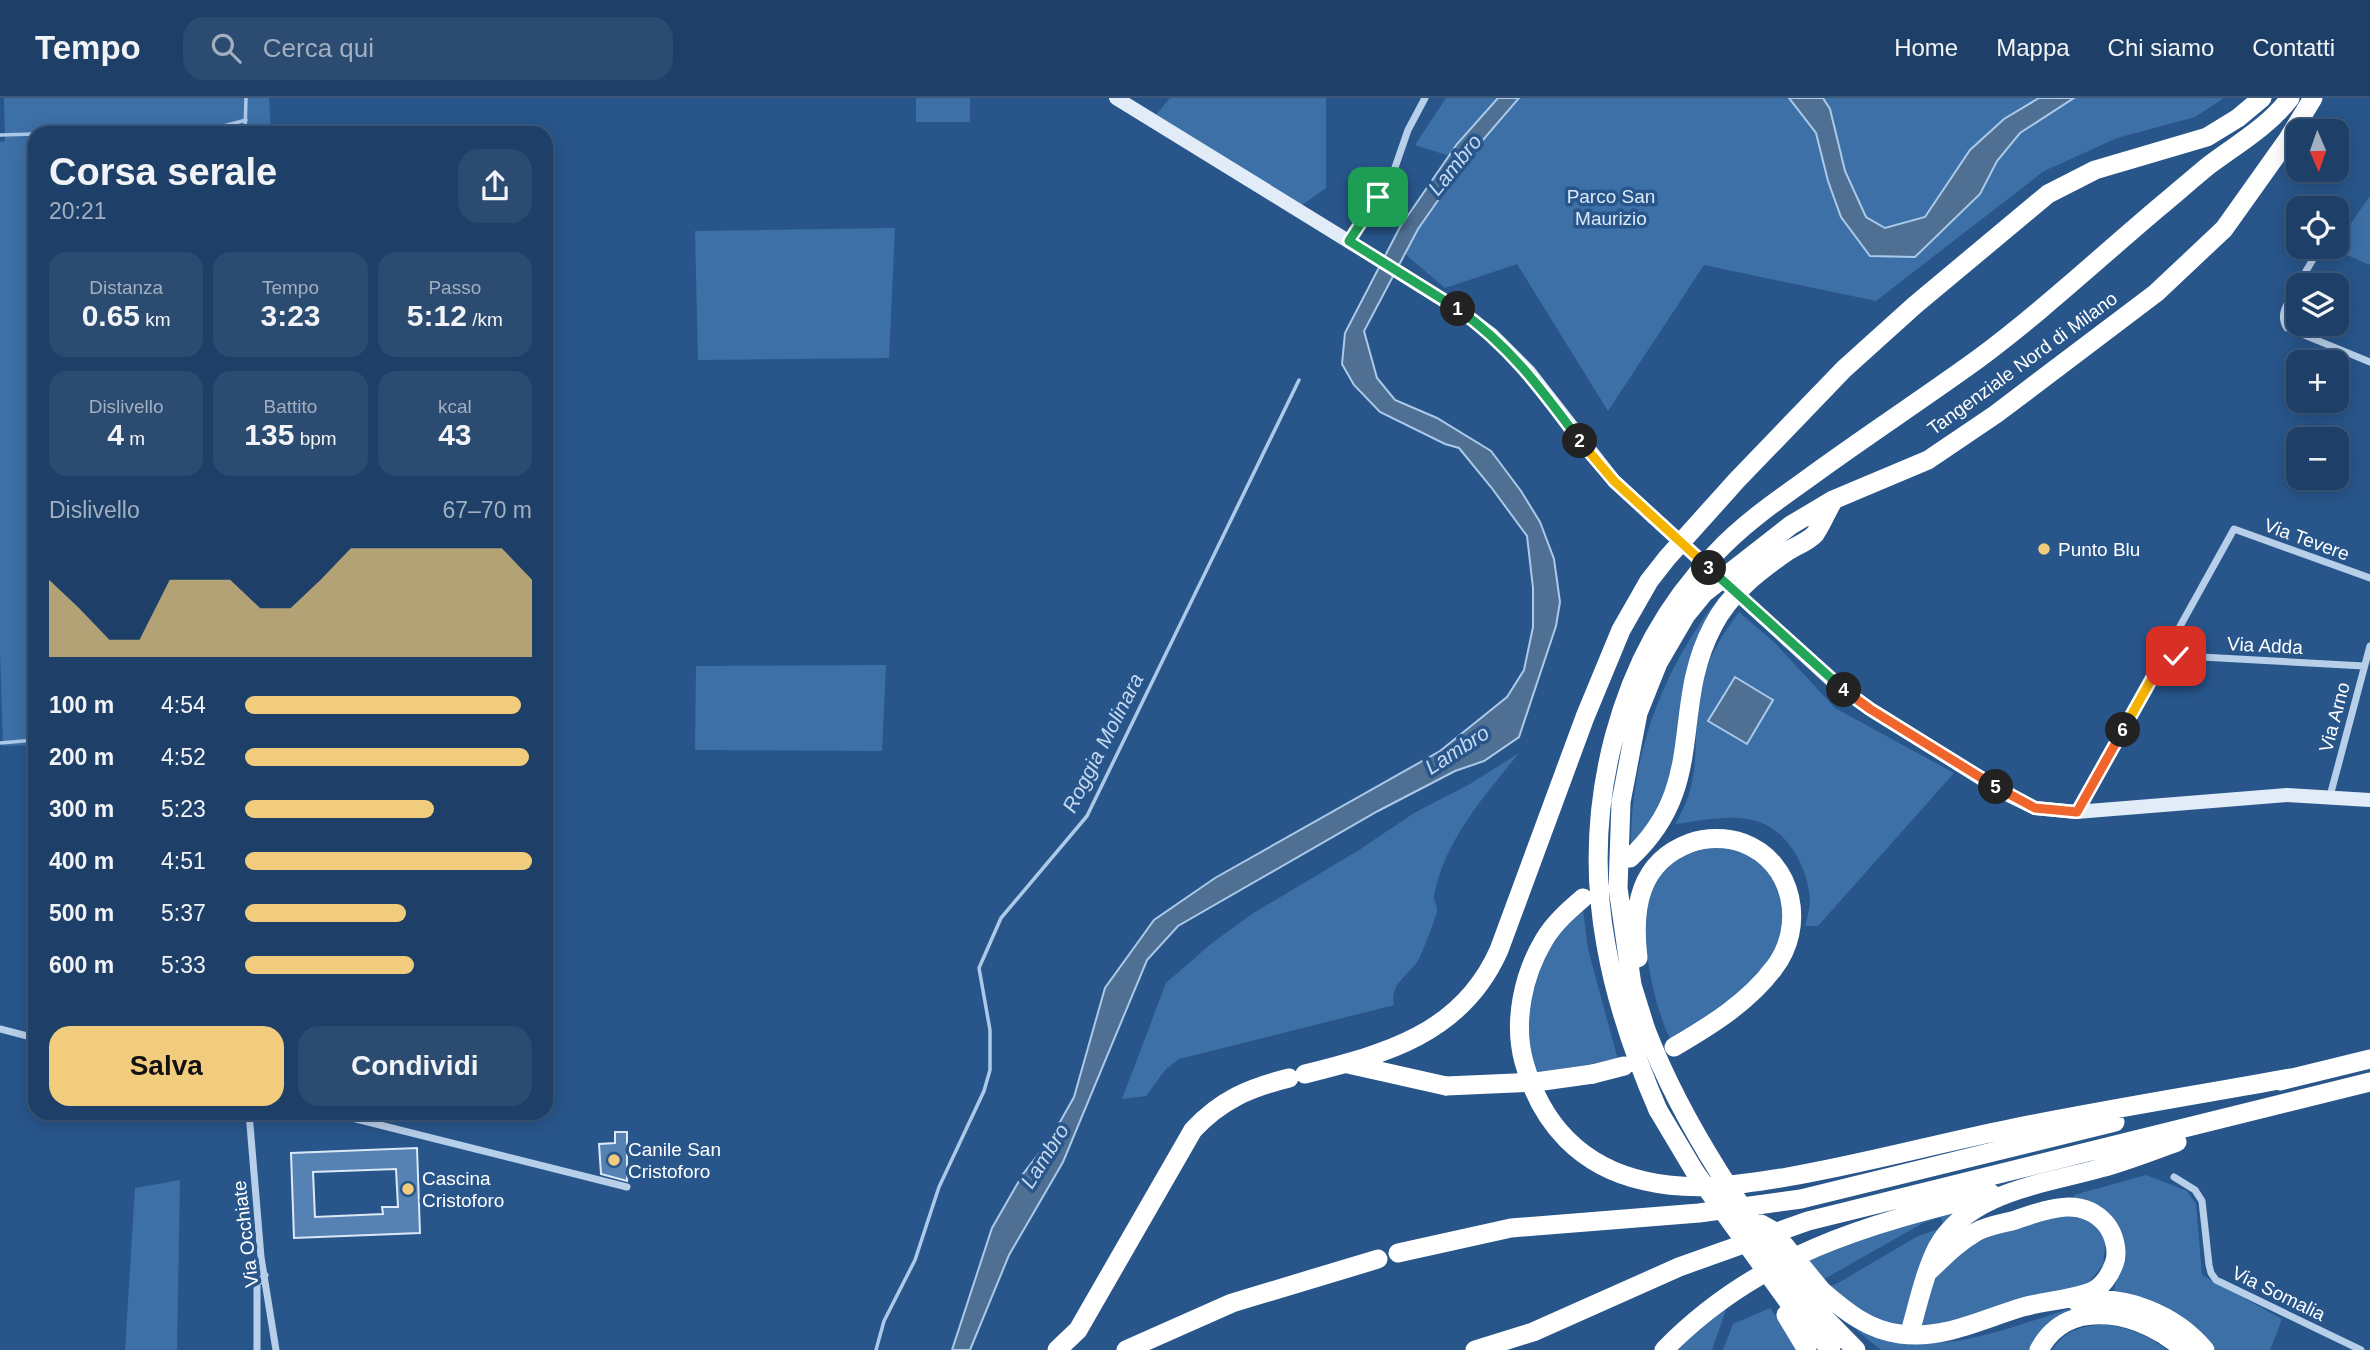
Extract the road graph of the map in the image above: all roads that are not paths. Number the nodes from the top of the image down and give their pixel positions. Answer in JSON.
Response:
{"nodes":[{"id":1,"x":1116,"y":98,"type":"edge"},
{"id":2,"x":1426,"y":98,"type":"edge"},
{"id":3,"x":2262,"y":98,"type":"edge"},
{"id":4,"x":2290,"y":98,"type":"edge"},
{"id":5,"x":2313,"y":98,"type":"edge"},
{"id":6,"x":1349,"y":241,"type":"junction"},
{"id":7,"x":2286,"y":307,"type":"edge"},
{"id":8,"x":2286,"y":326,"type":"edge"},
{"id":9,"x":2303,"y":336,"type":"edge"},
{"id":10,"x":2370,"y":362,"type":"edge"},
{"id":11,"x":1833,"y":500,"type":"junction"},
{"id":12,"x":2370,"y":578,"type":"edge"},
{"id":13,"x":2370,"y":646,"type":"edge"},
{"id":14,"x":2165,"y":655,"type":"junction"},
{"id":15,"x":2364,"y":666,"type":"junction"},
{"id":16,"x":2330,"y":796,"type":"junction"},
{"id":17,"x":2370,"y":800,"type":"edge"},
{"id":18,"x":2077,"y":812,"type":"junction"},
{"id":19,"x":1630,"y":858,"type":"dead end"},
{"id":20,"x":1584,"y":898,"type":"dead end"},
{"id":21,"x":1649,"y":1021,"type":"junction"},
{"id":22,"x":0,"y":1029,"type":"edge"},
{"id":23,"x":28,"y":1036,"type":"edge"},
{"id":24,"x":1674,"y":1047,"type":"dead end"},
{"id":25,"x":2370,"y":1059,"type":"edge"},
{"id":26,"x":1347,"y":1063,"type":"junction"},
{"id":27,"x":1624,"y":1066,"type":"dead end"},
{"id":28,"x":2290,"y":1078,"type":"junction"},
{"id":29,"x":2370,"y":1082,"type":"edge"},
{"id":30,"x":2287,"y":1104,"type":"junction"},
{"id":31,"x":250,"y":1120,"type":"edge"},
{"id":32,"x":360,"y":1120,"type":"edge"},
{"id":33,"x":2174,"y":1177,"type":"dead end"},
{"id":34,"x":2036,"y":1183,"type":"junction"},
{"id":35,"x":627,"y":1187,"type":"dead end"},
{"id":36,"x":1398,"y":1253,"type":"dead end"},
{"id":37,"x":1378,"y":1259,"type":"dead end"},
{"id":38,"x":1927,"y":1273,"type":"junction"},
{"id":39,"x":265,"y":1275,"type":"junction"},
{"id":40,"x":1802,"y":1303,"type":"junction"},
{"id":41,"x":1989,"y":1321,"type":"junction"},
{"id":42,"x":1912,"y":1325,"type":"dead end"},
{"id":43,"x":257,"y":1350,"type":"edge"},
{"id":44,"x":276,"y":1350,"type":"edge"},
{"id":45,"x":1057,"y":1350,"type":"edge"},
{"id":46,"x":1126,"y":1350,"type":"edge"},
{"id":47,"x":1475,"y":1350,"type":"edge"},
{"id":48,"x":1664,"y":1350,"type":"edge"},
{"id":49,"x":1807,"y":1350,"type":"edge"},
{"id":50,"x":1831,"y":1350,"type":"edge"},
{"id":51,"x":1856,"y":1350,"type":"edge"},
{"id":52,"x":2039,"y":1350,"type":"edge"},
{"id":53,"x":2184,"y":1350,"type":"edge"},
{"id":54,"x":2205,"y":1350,"type":"edge"},
{"id":55,"x":2361,"y":1350,"type":"edge"}],
"edges":[{"from":1,"to":6,"type":"main road"},
{"from":2,"to":6,"type":"street"},
{"from":3,"to":26,"type":"highway"},
{"from":4,"to":40,"type":"highway","name":"Tangenziale Nord di Milano","bridge":true},
{"from":5,"to":11,"type":"highway","name":"Tangenziale Nord di Milano"},
{"from":6,"to":18,"type":"main road","bridge":true},
{"from":7,"to":8,"type":"street"},
{"from":9,"to":10,"type":"street"},
{"from":11,"to":19,"type":"highway"},
{"from":11,"to":21,"type":"highway","name":"Tangenziale Nord di Milano"},
{"from":12,"to":14,"type":"street","name":"Via Tevere"},
{"from":13,"to":15,"type":"street","name":"Via Arno"},
{"from":14,"to":15,"type":"street","name":"Via Adda"},
{"from":14,"to":18,"type":"street"},
{"from":15,"to":16,"type":"street","name":"Via Arno"},
{"from":16,"to":17,"type":"main road"},
{"from":16,"to":18,"type":"main road"},
{"from":20,"to":28,"type":"highway"},
{"from":21,"to":24,"type":"highway"},
{"from":21,"to":40,"type":"highway","name":"Tangenziale Nord di Milano","bridge":true},
{"from":22,"to":23,"type":"street"},
{"from":25,"to":28,"type":"highway"},
{"from":26,"to":27,"type":"highway","bridge":true},
{"from":26,"to":45,"type":"highway"},
{"from":28,"to":36,"type":"highway"},
{"from":29,"to":30,"type":"highway"},
{"from":30,"to":34,"type":"highway"},
{"from":30,"to":47,"type":"highway"},
{"from":31,"to":39,"type":"street","name":"Via Occhiate"},
{"from":32,"to":35,"type":"street"},
{"from":33,"to":55,"type":"street","name":"Via Somalia"},
{"from":34,"to":38,"type":"highway"},
{"from":34,"to":48,"type":"highway"},
{"from":37,"to":46,"type":"highway"},
{"from":38,"to":41,"type":"highway"},
{"from":38,"to":42,"type":"highway"},
{"from":39,"to":43,"type":"street"},
{"from":39,"to":44,"type":"street","name":"Via Occhiate"},
{"from":40,"to":41,"type":"highway"},
{"from":40,"to":49,"type":"highway"},
{"from":40,"to":50,"type":"highway","name":"Tangenziale Nord di Milano"},
{"from":40,"to":51,"type":"highway","name":"Tangenziale Nord di Milano"},
{"from":41,"to":54,"type":"highway"},
{"from":52,"to":53,"type":"highway"}]}
